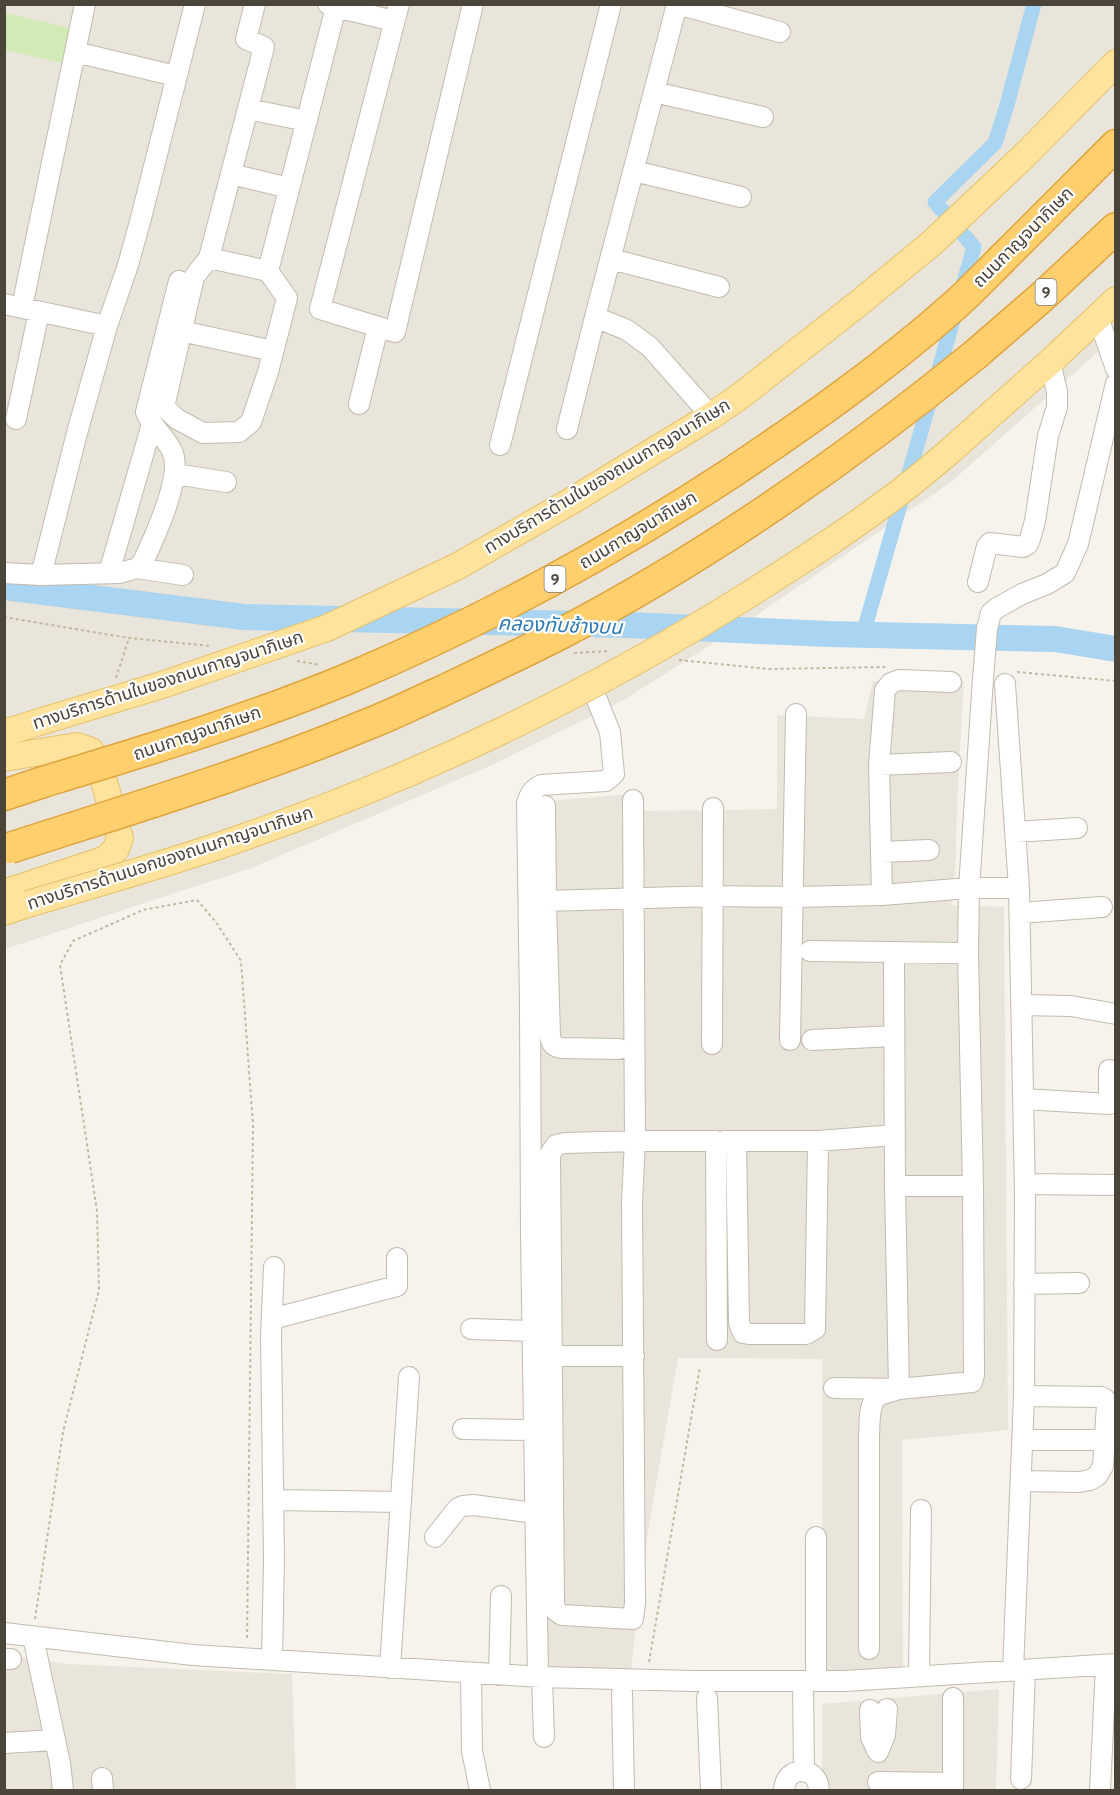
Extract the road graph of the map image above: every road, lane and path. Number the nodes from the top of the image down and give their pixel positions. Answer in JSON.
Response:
{"nodes":[{"id":1,"x":85,"y":4,"type":"edge"},
{"id":2,"x":195,"y":4,"type":"edge"},
{"id":3,"x":255,"y":4,"type":"edge"},
{"id":4,"x":473,"y":4,"type":"edge"},
{"id":5,"x":611,"y":4,"type":"edge"},
{"id":6,"x":677,"y":4,"type":"edge"},
{"id":7,"x":332,"y":6,"type":"edge"},
{"id":8,"x":397,"y":13,"type":"edge"},
{"id":9,"x":780,"y":32,"type":"dead end"},
{"id":10,"x":75,"y":52,"type":"junction"},
{"id":11,"x":1116,"y":63,"type":"edge"},
{"id":12,"x":176,"y":76,"type":"junction"},
{"id":13,"x":654,"y":92,"type":"junction"},
{"id":14,"x":248,"y":109,"type":"junction"},
{"id":15,"x":763,"y":117,"type":"dead end"},
{"id":16,"x":307,"y":121,"type":"junction"},
{"id":17,"x":1116,"y":145,"type":"edge"},
{"id":18,"x":633,"y":171,"type":"junction"},
{"id":19,"x":231,"y":174,"type":"junction"},
{"id":20,"x":289,"y":188,"type":"junction"},
{"id":21,"x":741,"y":197,"type":"dead end"},
{"id":22,"x":1116,"y":228,"type":"edge"},
{"id":23,"x":208,"y":258,"type":"junction"},
{"id":24,"x":611,"y":259,"type":"junction"},
{"id":25,"x":268,"y":271,"type":"junction"},
{"id":26,"x":179,"y":280,"type":"dead end"},
{"id":27,"x":719,"y":287,"type":"dead end"},
{"id":28,"x":22,"y":308,"type":"edge"},
{"id":29,"x":1107,"y":308,"type":"edge"},
{"id":30,"x":595,"y":317,"type":"junction"},
{"id":31,"x":107,"y":326,"type":"junction"},
{"id":32,"x":378,"y":327,"type":"junction"},
{"id":33,"x":181,"y":332,"type":"junction"},
{"id":34,"x":273,"y":351,"type":"junction"},
{"id":35,"x":1050,"y":363,"type":"junction"},
{"id":36,"x":1116,"y":369,"type":"edge"},
{"id":37,"x":1116,"y":382,"type":"edge"},
{"id":38,"x":359,"y":404,"type":"dead end"},
{"id":39,"x":711,"y":416,"type":"junction"},
{"id":40,"x":16,"y":419,"type":"dead end"},
{"id":41,"x":152,"y":424,"type":"junction"},
{"id":42,"x":567,"y":429,"type":"dead end"},
{"id":43,"x":500,"y":445,"type":"dead end"},
{"id":44,"x":175,"y":474,"type":"junction"},
{"id":45,"x":226,"y":482,"type":"dead end"},
{"id":46,"x":137,"y":568,"type":"junction"},
{"id":47,"x":4,"y":573,"type":"edge"},
{"id":48,"x":109,"y":573,"type":"junction"},
{"id":49,"x":41,"y":575,"type":"junction"},
{"id":50,"x":183,"y":575,"type":"dead end"},
{"id":51,"x":978,"y":582,"type":"dead end"},
{"id":52,"x":951,"y":682,"type":"dead end"},
{"id":53,"x":1005,"y":684,"type":"dead end"},
{"id":54,"x":597,"y":700,"type":"dead end"},
{"id":55,"x":796,"y":714,"type":"dead end"},
{"id":56,"x":4,"y":733,"type":"edge"},
{"id":57,"x":4,"y":758,"type":"edge"},
{"id":58,"x":951,"y":762,"type":"dead end"},
{"id":59,"x":879,"y":765,"type":"junction"},
{"id":60,"x":4,"y":795,"type":"edge"},
{"id":61,"x":633,"y":800,"type":"dead end"},
{"id":62,"x":545,"y":806,"type":"dead end"},
{"id":63,"x":713,"y":808,"type":"dead end"},
{"id":64,"x":1077,"y":828,"type":"dead end"},
{"id":65,"x":1015,"y":832,"type":"junction"},
{"id":66,"x":7,"y":848,"type":"edge"},
{"id":67,"x":929,"y":850,"type":"dead end"},
{"id":68,"x":881,"y":852,"type":"junction"},
{"id":69,"x":969,"y":888,"type":"junction"},
{"id":70,"x":1019,"y":888,"type":"junction"},
{"id":71,"x":4,"y":893,"type":"edge"},
{"id":72,"x":882,"y":895,"type":"junction"},
{"id":73,"x":712,"y":896,"type":"junction"},
{"id":74,"x":794,"y":897,"type":"junction"},
{"id":75,"x":634,"y":898,"type":"junction"},
{"id":76,"x":546,"y":901,"type":"junction"},
{"id":77,"x":1102,"y":907,"type":"dead end"},
{"id":78,"x":16,"y":908,"type":"edge"},
{"id":79,"x":1020,"y":913,"type":"junction"},
{"id":80,"x":810,"y":951,"type":"dead end"},
{"id":81,"x":894,"y":954,"type":"junction"},
{"id":82,"x":968,"y":954,"type":"junction"},
{"id":83,"x":1021,"y":1005,"type":"junction"},
{"id":84,"x":1116,"y":1014,"type":"edge"},
{"id":85,"x":894,"y":1036,"type":"junction"},
{"id":86,"x":790,"y":1040,"type":"dead end"},
{"id":87,"x":812,"y":1040,"type":"dead end"},
{"id":88,"x":712,"y":1044,"type":"dead end"},
{"id":89,"x":619,"y":1049,"type":"dead end"},
{"id":90,"x":1109,"y":1070,"type":"dead end"},
{"id":91,"x":1023,"y":1099,"type":"junction"},
{"id":92,"x":895,"y":1136,"type":"junction"},
{"id":93,"x":635,"y":1141,"type":"junction"},
{"id":94,"x":716,"y":1141,"type":"junction"},
{"id":95,"x":736,"y":1141,"type":"junction"},
{"id":96,"x":818,"y":1141,"type":"junction"},
{"id":97,"x":1025,"y":1184,"type":"junction"},
{"id":98,"x":1116,"y":1185,"type":"edge"},
{"id":99,"x":895,"y":1186,"type":"junction"},
{"id":100,"x":973,"y":1186,"type":"junction"},
{"id":101,"x":397,"y":1258,"type":"dead end"},
{"id":102,"x":274,"y":1267,"type":"dead end"},
{"id":103,"x":1079,"y":1283,"type":"dead end"},
{"id":104,"x":1024,"y":1284,"type":"junction"},
{"id":105,"x":272,"y":1319,"type":"junction"},
{"id":106,"x":471,"y":1329,"type":"dead end"},
{"id":107,"x":532,"y":1331,"type":"junction"},
{"id":108,"x":717,"y":1340,"type":"dead end"},
{"id":109,"x":552,"y":1356,"type":"junction"},
{"id":110,"x":634,"y":1356,"type":"junction"},
{"id":111,"x":700,"y":1367,"type":"dead end"},
{"id":112,"x":409,"y":1377,"type":"dead end"},
{"id":113,"x":834,"y":1388,"type":"dead end"},
{"id":114,"x":898,"y":1389,"type":"junction"},
{"id":115,"x":1024,"y":1396,"type":"junction"},
{"id":116,"x":464,"y":1429,"type":"dead end"},
{"id":117,"x":534,"y":1430,"type":"junction"},
{"id":118,"x":1022,"y":1440,"type":"junction"},
{"id":119,"x":1106,"y":1440,"type":"junction"},
{"id":120,"x":1021,"y":1481,"type":"junction"},
{"id":121,"x":273,"y":1500,"type":"junction"},
{"id":122,"x":401,"y":1502,"type":"junction"},
{"id":123,"x":921,"y":1510,"type":"dead end"},
{"id":124,"x":535,"y":1513,"type":"junction"},
{"id":125,"x":435,"y":1537,"type":"dead end"},
{"id":126,"x":816,"y":1537,"type":"dead end"},
{"id":127,"x":501,"y":1596,"type":"dead end"},
{"id":128,"x":4,"y":1633,"type":"edge"},
{"id":129,"x":33,"y":1637,"type":"junction"},
{"id":130,"x":869,"y":1649,"type":"dead end"},
{"id":131,"x":247,"y":1659,"type":"junction"},
{"id":132,"x":272,"y":1660,"type":"junction"},
{"id":133,"x":1111,"y":1665,"type":"edge"},
{"id":134,"x":390,"y":1668,"type":"junction"},
{"id":135,"x":1019,"y":1671,"type":"junction"},
{"id":136,"x":471,"y":1673,"type":"junction"},
{"id":137,"x":499,"y":1675,"type":"junction"},
{"id":138,"x":919,"y":1676,"type":"junction"},
{"id":139,"x":540,"y":1677,"type":"junction"},
{"id":140,"x":646,"y":1679,"type":"junction"},
{"id":141,"x":810,"y":1681,"type":"junction"},
{"id":142,"x":622,"y":1693,"type":"dead end"},
{"id":143,"x":879,"y":1695,"type":"junction"},
{"id":144,"x":707,"y":1698,"type":"dead end"},
{"id":145,"x":953,"y":1698,"type":"dead end"},
{"id":146,"x":544,"y":1737,"type":"dead end"},
{"id":147,"x":55,"y":1740,"type":"junction"},
{"id":148,"x":4,"y":1743,"type":"edge"},
{"id":149,"x":804,"y":1771,"type":"junction"},
{"id":150,"x":1021,"y":1779,"type":"dead end"},
{"id":151,"x":877,"y":1786,"type":"edge"},
{"id":152,"x":952,"y":1787,"type":"edge"},
{"id":153,"x":63,"y":1791,"type":"edge"},
{"id":154,"x":480,"y":1791,"type":"edge"},
{"id":155,"x":624,"y":1791,"type":"edge"},
{"id":156,"x":711,"y":1791,"type":"edge"},
{"id":157,"x":784,"y":1791,"type":"edge"},
{"id":158,"x":819,"y":1791,"type":"edge"},
{"id":159,"x":1100,"y":1791,"type":"edge"}],
"edges":[{"from":1,"to":10,"type":"street"},
{"from":2,"to":12,"type":"street"},
{"from":3,"to":14,"type":"street"},
{"from":4,"to":32,"type":"street"},
{"from":5,"to":43,"type":"street"},
{"from":6,"to":9,"type":"street"},
{"from":6,"to":13,"type":"street"},
{"from":7,"to":8,"type":"street"},
{"from":7,"to":16,"type":"street"},
{"from":8,"to":32,"type":"street"},
{"from":10,"to":12,"type":"street"},
{"from":10,"to":28,"type":"street"},
{"from":11,"to":39,"type":"main road","name":"ทางบริการด้านในของถนนกาญจนาภิเษก"},
{"from":12,"to":31,"type":"street"},
{"from":13,"to":15,"type":"street"},
{"from":13,"to":18,"type":"street"},
{"from":14,"to":16,"type":"street"},
{"from":14,"to":19,"type":"street"},
{"from":16,"to":20,"type":"street"},
{"from":17,"to":60,"type":"highway","name":"ถนนกาญจนาภิเษก","number":"9","bridge":true},
{"from":18,"to":21,"type":"street"},
{"from":18,"to":24,"type":"street"},
{"from":19,"to":20,"type":"street"},
{"from":19,"to":23,"type":"street"},
{"from":20,"to":25,"type":"street"},
{"from":22,"to":66,"type":"highway","number":"9","bridge":true},
{"from":23,"to":25,"type":"street"},
{"from":23,"to":33,"type":"street"},
{"from":24,"to":27,"type":"street"},
{"from":24,"to":30,"type":"street"},
{"from":25,"to":34,"type":"street"},
{"from":26,"to":41,"type":"street"},
{"from":28,"to":31,"type":"street"},
{"from":28,"to":40,"type":"street"},
{"from":29,"to":35,"type":"main road","name":"ทางบริการด้านนอกของถนนกาญจนาภิเษก"},
{"from":29,"to":36,"type":"street"},
{"from":30,"to":39,"type":"street"},
{"from":30,"to":42,"type":"street"},
{"from":31,"to":49,"type":"street"},
{"from":32,"to":38,"type":"street"},
{"from":33,"to":34,"type":"street"},
{"from":33,"to":34,"type":"street"},
{"from":35,"to":51,"type":"street"},
{"from":35,"to":78,"type":"main road","name":"ทางบริการด้านนอกของถนนกาญจนาภิเษก","bridge":true},
{"from":37,"to":69,"type":"street","bridge":true},
{"from":39,"to":56,"type":"main road","name":"ทางบริการด้านในของถนนกาญจนาภิเษก","bridge":true},
{"from":41,"to":44,"type":"street"},
{"from":41,"to":48,"type":"street"},
{"from":44,"to":45,"type":"street"},
{"from":44,"to":46,"type":"street"},
{"from":46,"to":48,"type":"street"},
{"from":46,"to":50,"type":"street"},
{"from":47,"to":49,"type":"street"},
{"from":48,"to":49,"type":"street"},
{"from":52,"to":59,"type":"street"},
{"from":53,"to":65,"type":"street"},
{"from":54,"to":107,"type":"street"},
{"from":55,"to":74,"type":"street"},
{"from":57,"to":71,"type":"main road"},
{"from":58,"to":59,"type":"street"},
{"from":59,"to":68,"type":"street"},
{"from":61,"to":75,"type":"street"},
{"from":62,"to":76,"type":"street"},
{"from":63,"to":73,"type":"street"},
{"from":64,"to":65,"type":"street"},
{"from":65,"to":70,"type":"street"},
{"from":67,"to":68,"type":"street"},
{"from":68,"to":72,"type":"street"},
{"from":69,"to":70,"type":"street"},
{"from":69,"to":72,"type":"street"},
{"from":69,"to":82,"type":"street"},
{"from":70,"to":79,"type":"street"},
{"from":72,"to":74,"type":"street"},
{"from":73,"to":74,"type":"street"},
{"from":73,"to":75,"type":"street"},
{"from":73,"to":88,"type":"street"},
{"from":74,"to":86,"type":"street"},
{"from":75,"to":76,"type":"street"},
{"from":75,"to":93,"type":"street"},
{"from":76,"to":89,"type":"street"},
{"from":77,"to":79,"type":"street"},
{"from":79,"to":83,"type":"street"},
{"from":80,"to":81,"type":"street"},
{"from":81,"to":82,"type":"street"},
{"from":81,"to":85,"type":"street"},
{"from":82,"to":100,"type":"street"},
{"from":83,"to":84,"type":"street"},
{"from":83,"to":91,"type":"street"},
{"from":85,"to":87,"type":"street"},
{"from":85,"to":92,"type":"street"},
{"from":90,"to":91,"type":"street"},
{"from":91,"to":97,"type":"street"},
{"from":92,"to":96,"type":"street"},
{"from":92,"to":99,"type":"street"},
{"from":93,"to":94,"type":"street"},
{"from":93,"to":109,"type":"street"},
{"from":93,"to":110,"type":"street"},
{"from":94,"to":95,"type":"street"},
{"from":94,"to":108,"type":"street"},
{"from":95,"to":96,"type":"street"},
{"from":95,"to":96,"type":"street"},
{"from":97,"to":98,"type":"street"},
{"from":97,"to":104,"type":"street"},
{"from":99,"to":100,"type":"street"},
{"from":99,"to":114,"type":"street"},
{"from":100,"to":114,"type":"street"},
{"from":101,"to":105,"type":"street"},
{"from":102,"to":105,"type":"street"},
{"from":103,"to":104,"type":"street"},
{"from":104,"to":115,"type":"street"},
{"from":105,"to":121,"type":"street"},
{"from":106,"to":107,"type":"street"},
{"from":107,"to":117,"type":"street"},
{"from":109,"to":110,"type":"street"},
{"from":109,"to":110,"type":"street"},
{"from":111,"to":140,"type":"path"},
{"from":112,"to":122,"type":"street"},
{"from":113,"to":114,"type":"street"},
{"from":114,"to":130,"type":"street"},
{"from":115,"to":118,"type":"street"},
{"from":115,"to":119,"type":"street"},
{"from":116,"to":117,"type":"street"},
{"from":117,"to":124,"type":"street"},
{"from":118,"to":119,"type":"street"},
{"from":118,"to":120,"type":"street"},
{"from":119,"to":120,"type":"street"},
{"from":120,"to":135,"type":"street"},
{"from":121,"to":122,"type":"street"},
{"from":121,"to":132,"type":"street"},
{"from":122,"to":134,"type":"street"},
{"from":123,"to":138,"type":"street"},
{"from":124,"to":125,"type":"street"},
{"from":124,"to":139,"type":"street"},
{"from":126,"to":141,"type":"street"},
{"from":127,"to":137,"type":"street"},
{"from":128,"to":129,"type":"street"},
{"from":129,"to":131,"type":"street"},
{"from":129,"to":131,"type":"path"},
{"from":129,"to":147,"type":"street"},
{"from":131,"to":132,"type":"street"},
{"from":132,"to":134,"type":"street"},
{"from":133,"to":135,"type":"street"},
{"from":133,"to":159,"type":"street"},
{"from":134,"to":136,"type":"street"},
{"from":135,"to":138,"type":"street"},
{"from":135,"to":150,"type":"street"},
{"from":136,"to":137,"type":"street"},
{"from":136,"to":154,"type":"street"},
{"from":137,"to":139,"type":"street"},
{"from":138,"to":143,"type":"street"},
{"from":139,"to":140,"type":"street"},
{"from":139,"to":146,"type":"street"},
{"from":140,"to":141,"type":"street"},
{"from":141,"to":143,"type":"street"},
{"from":141,"to":149,"type":"street"},
{"from":142,"to":155,"type":"street"},
{"from":143,"to":151,"type":"street"},
{"from":144,"to":156,"type":"street"},
{"from":145,"to":152,"type":"street"},
{"from":147,"to":148,"type":"street"},
{"from":147,"to":153,"type":"street"},
{"from":149,"to":157,"type":"street"},
{"from":149,"to":158,"type":"street"},
{"from":151,"to":152,"type":"street"}]}
